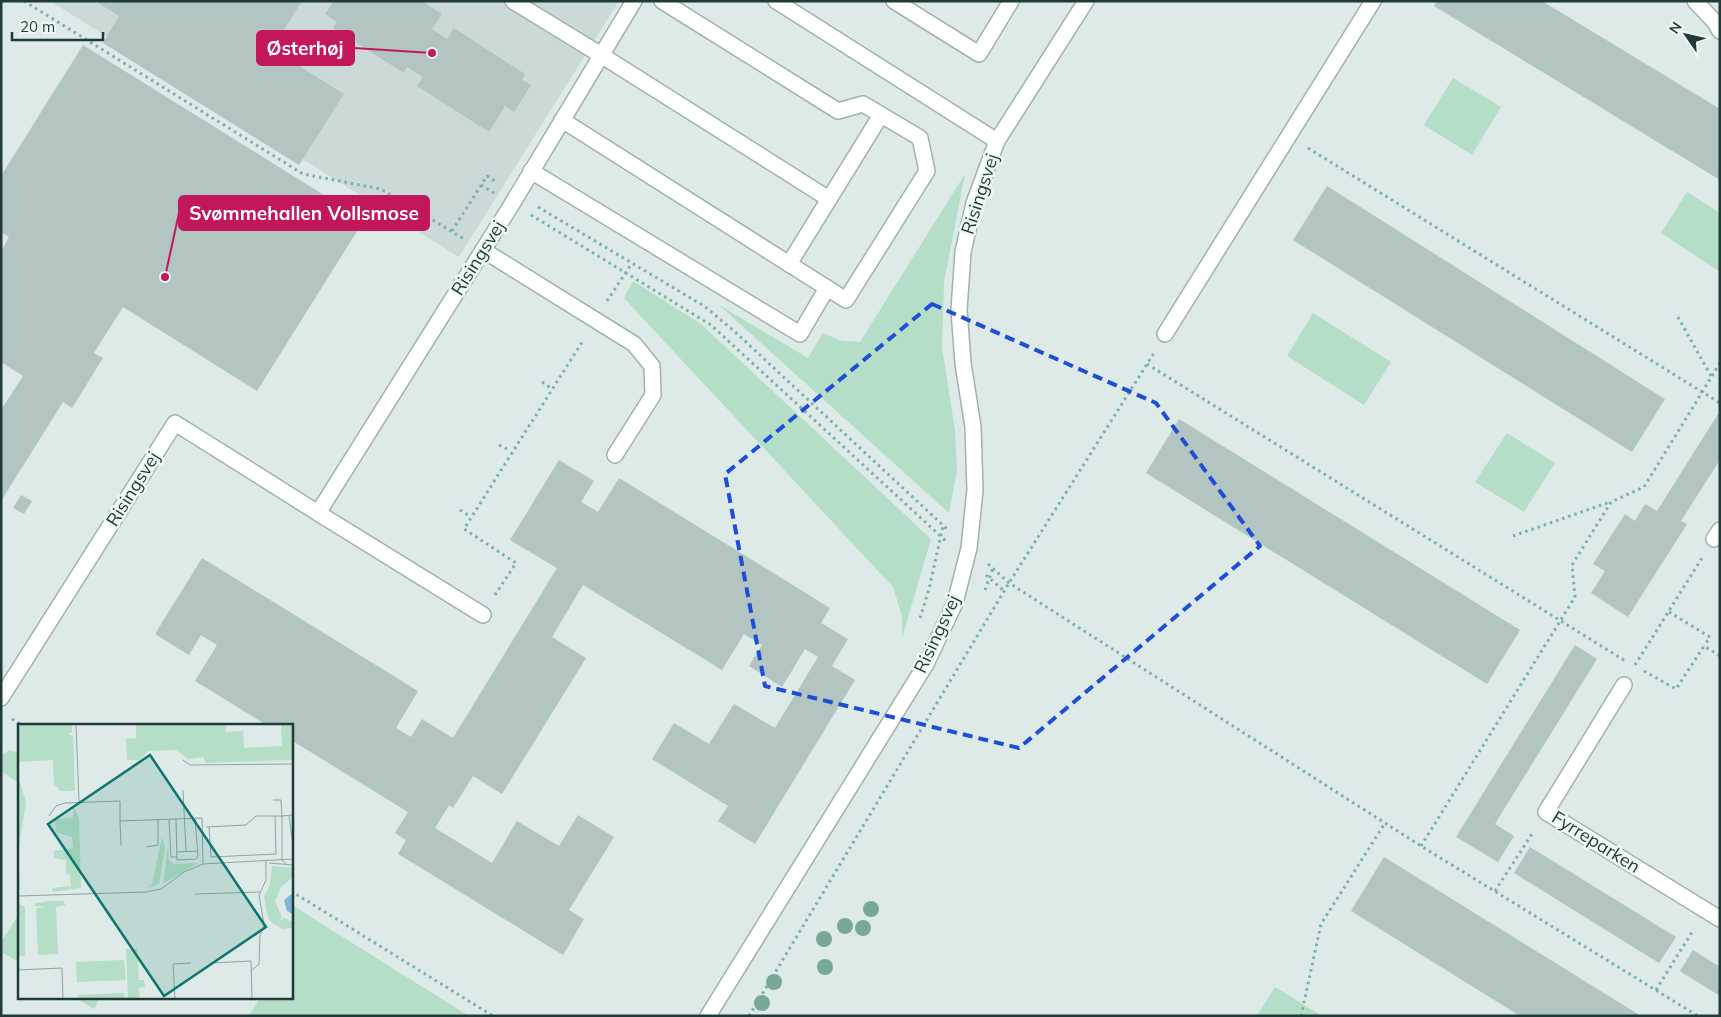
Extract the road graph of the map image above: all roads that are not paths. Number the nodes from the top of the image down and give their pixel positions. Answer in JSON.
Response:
{"nodes":[{"id":1,"x":513,"y":1,"type":"edge"},
{"id":2,"x":634,"y":1,"type":"edge"},
{"id":3,"x":662,"y":1,"type":"edge"},
{"id":4,"x":776,"y":1,"type":"edge"},
{"id":5,"x":894,"y":1,"type":"edge"},
{"id":6,"x":1011,"y":1,"type":"edge"},
{"id":7,"x":1086,"y":1,"type":"edge"},
{"id":8,"x":1373,"y":1,"type":"edge"},
{"id":9,"x":1695,"y":1,"type":"edge"},
{"id":10,"x":1720,"y":31,"type":"edge"},
{"id":11,"x":601,"y":55,"type":"junction"},
{"id":12,"x":881,"y":115,"type":"junction"},
{"id":13,"x":562,"y":120,"type":"junction"},
{"id":14,"x":998,"y":141,"type":"junction"},
{"id":15,"x":531,"y":171,"type":"junction"},
{"id":16,"x":829,"y":199,"type":"junction"},
{"id":17,"x":483,"y":250,"type":"junction"},
{"id":18,"x":789,"y":264,"type":"junction"},
{"id":19,"x":827,"y":288,"type":"junction"},
{"id":20,"x":1165,"y":334,"type":"road end"},
{"id":21,"x":615,"y":455,"type":"dead end"},
{"id":22,"x":318,"y":513,"type":"junction"},
{"id":23,"x":483,"y":615,"type":"road end"},
{"id":24,"x":1624,"y":684,"type":"road end"},
{"id":25,"x":1,"y":698,"type":"edge"},
{"id":26,"x":1720,"y":919,"type":"edge"},
{"id":27,"x":708,"y":1016,"type":"edge"}],
"edges":[{"from":1,"to":11,"type":"street"},
{"from":2,"to":11,"type":"street","name":"Risingsvej"},
{"from":3,"to":12,"type":"street"},
{"from":4,"to":14,"type":"street","name":"Risingsvej"},
{"from":5,"to":6,"type":"street"},
{"from":7,"to":14,"type":"street","name":"Risingsvej"},
{"from":8,"to":20,"type":"street"},
{"from":9,"to":10,"type":"street"},
{"from":11,"to":13,"type":"street","name":"Risingsvej"},
{"from":11,"to":16,"type":"street"},
{"from":12,"to":16,"type":"street"},
{"from":12,"to":19,"type":"street"},
{"from":13,"to":15,"type":"street","name":"Risingsvej"},
{"from":13,"to":18,"type":"street"},
{"from":14,"to":27,"type":"street","name":"Risingsvej"},
{"from":15,"to":17,"type":"street","name":"Risingsvej"},
{"from":15,"to":19,"type":"street"},
{"from":16,"to":18,"type":"street"},
{"from":17,"to":21,"type":"street"},
{"from":17,"to":22,"type":"street","name":"Risingsvej"},
{"from":18,"to":19,"type":"street"},
{"from":22,"to":23,"type":"street","name":"Risingsvej"},
{"from":22,"to":25,"type":"street","name":"Risingsvej"},
{"from":24,"to":26,"type":"street","name":"Fyrreparken"}]}
